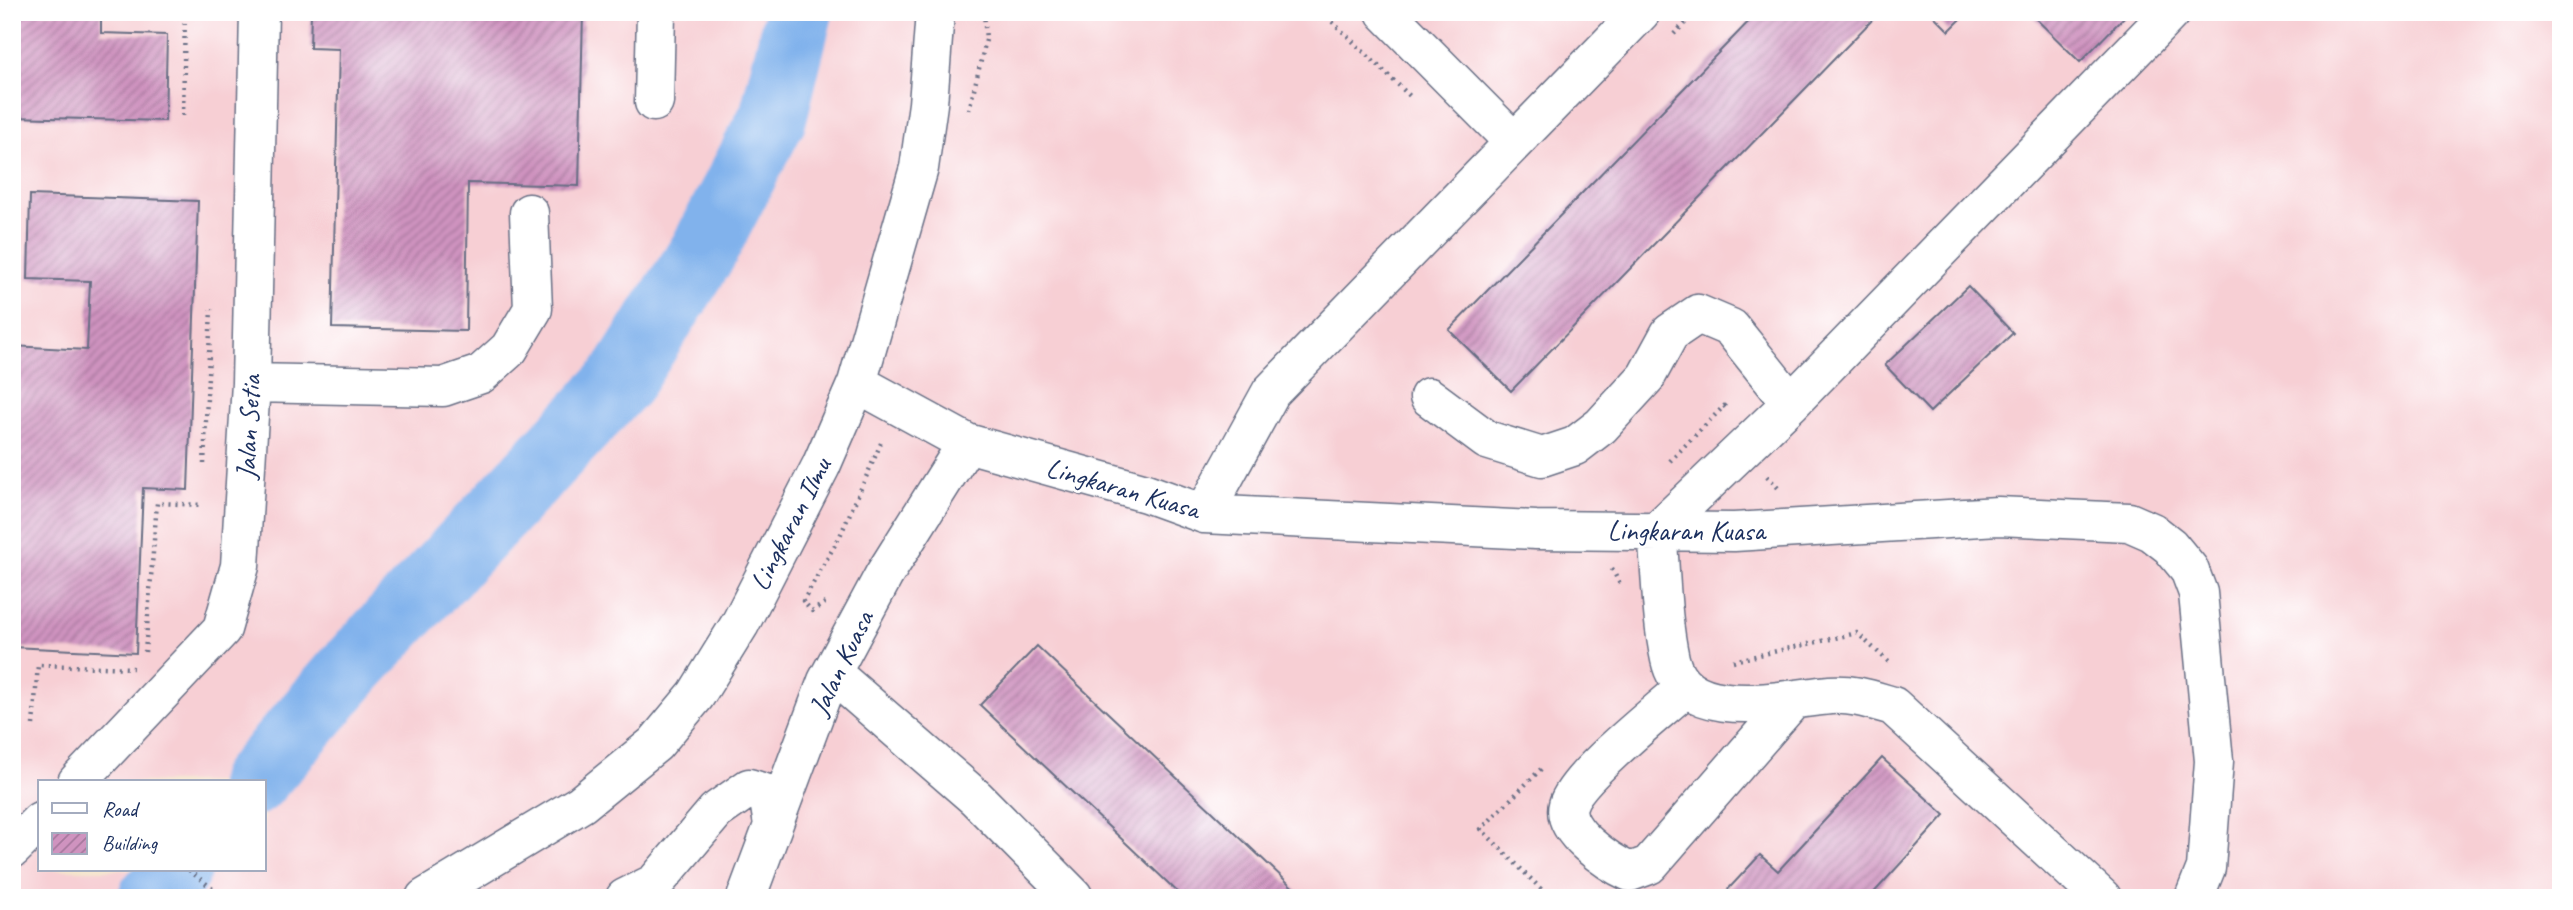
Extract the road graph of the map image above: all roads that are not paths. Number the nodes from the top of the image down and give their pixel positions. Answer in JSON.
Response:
{"nodes":[{"id":1,"x":259,"y":12,"type":"edge"},
{"id":2,"x":656,"y":12,"type":"edge"},
{"id":3,"x":935,"y":12,"type":"edge"},
{"id":4,"x":1385,"y":12,"type":"edge"},
{"id":5,"x":1641,"y":12,"type":"edge"},
{"id":6,"x":2171,"y":12,"type":"edge"},
{"id":7,"x":654,"y":102,"type":"dead end"},
{"id":8,"x":1514,"y":142,"type":"junction"},
{"id":9,"x":529,"y":213,"type":"dead end"},
{"id":10,"x":251,"y":383,"type":"junction"},
{"id":11,"x":857,"y":383,"type":"junction"},
{"id":12,"x":1429,"y":397,"type":"dead end"},
{"id":13,"x":1791,"y":403,"type":"junction"},
{"id":14,"x":967,"y":443,"type":"junction"},
{"id":15,"x":1204,"y":514,"type":"junction"},
{"id":16,"x":1657,"y":531,"type":"junction"},
{"id":17,"x":831,"y":673,"type":"junction"},
{"id":18,"x":1685,"y":688,"type":"junction"},
{"id":19,"x":1792,"y":701,"type":"junction"},
{"id":20,"x":79,"y":780,"type":"edge"},
{"id":21,"x":38,"y":823,"type":"edge"},
{"id":22,"x":773,"y":825,"type":"junction"},
{"id":23,"x":12,"y":849,"type":"edge"},
{"id":24,"x":1073,"y":897,"type":"edge"},
{"id":25,"x":425,"y":898,"type":"edge"},
{"id":26,"x":625,"y":898,"type":"edge"},
{"id":27,"x":746,"y":898,"type":"edge"},
{"id":28,"x":2102,"y":898,"type":"edge"},
{"id":29,"x":2193,"y":898,"type":"edge"}],
"edges":[{"from":1,"to":10,"type":"street","name":"Jalan Setia"},
{"from":2,"to":7,"type":"street"},
{"from":3,"to":11,"type":"street","name":"Lingkaran Ilmu"},
{"from":4,"to":8,"type":"street"},
{"from":5,"to":8,"type":"street"},
{"from":6,"to":13,"type":"street"},
{"from":8,"to":15,"type":"street"},
{"from":9,"to":10,"type":"street"},
{"from":10,"to":20,"type":"street","name":"Jalan Setia"},
{"from":11,"to":14,"type":"street","name":"Lingkaran Kuasa"},
{"from":11,"to":25,"type":"street","name":"Lingkaran Ilmu"},
{"from":12,"to":13,"type":"street"},
{"from":13,"to":16,"type":"street"},
{"from":14,"to":15,"type":"street","name":"Lingkaran Kuasa"},
{"from":14,"to":17,"type":"street","name":"Jalan Kuasa"},
{"from":15,"to":16,"type":"street","name":"Lingkaran Kuasa"},
{"from":16,"to":18,"type":"street"},
{"from":16,"to":29,"type":"street","name":"Lingkaran Kuasa"},
{"from":17,"to":22,"type":"street","name":"Jalan Kuasa"},
{"from":17,"to":24,"type":"street"},
{"from":18,"to":19,"type":"street"},
{"from":18,"to":19,"type":"street"},
{"from":19,"to":28,"type":"street"},
{"from":21,"to":23,"type":"street"},
{"from":22,"to":26,"type":"street"},
{"from":22,"to":27,"type":"street","name":"Jalan Kuasa"}]}
